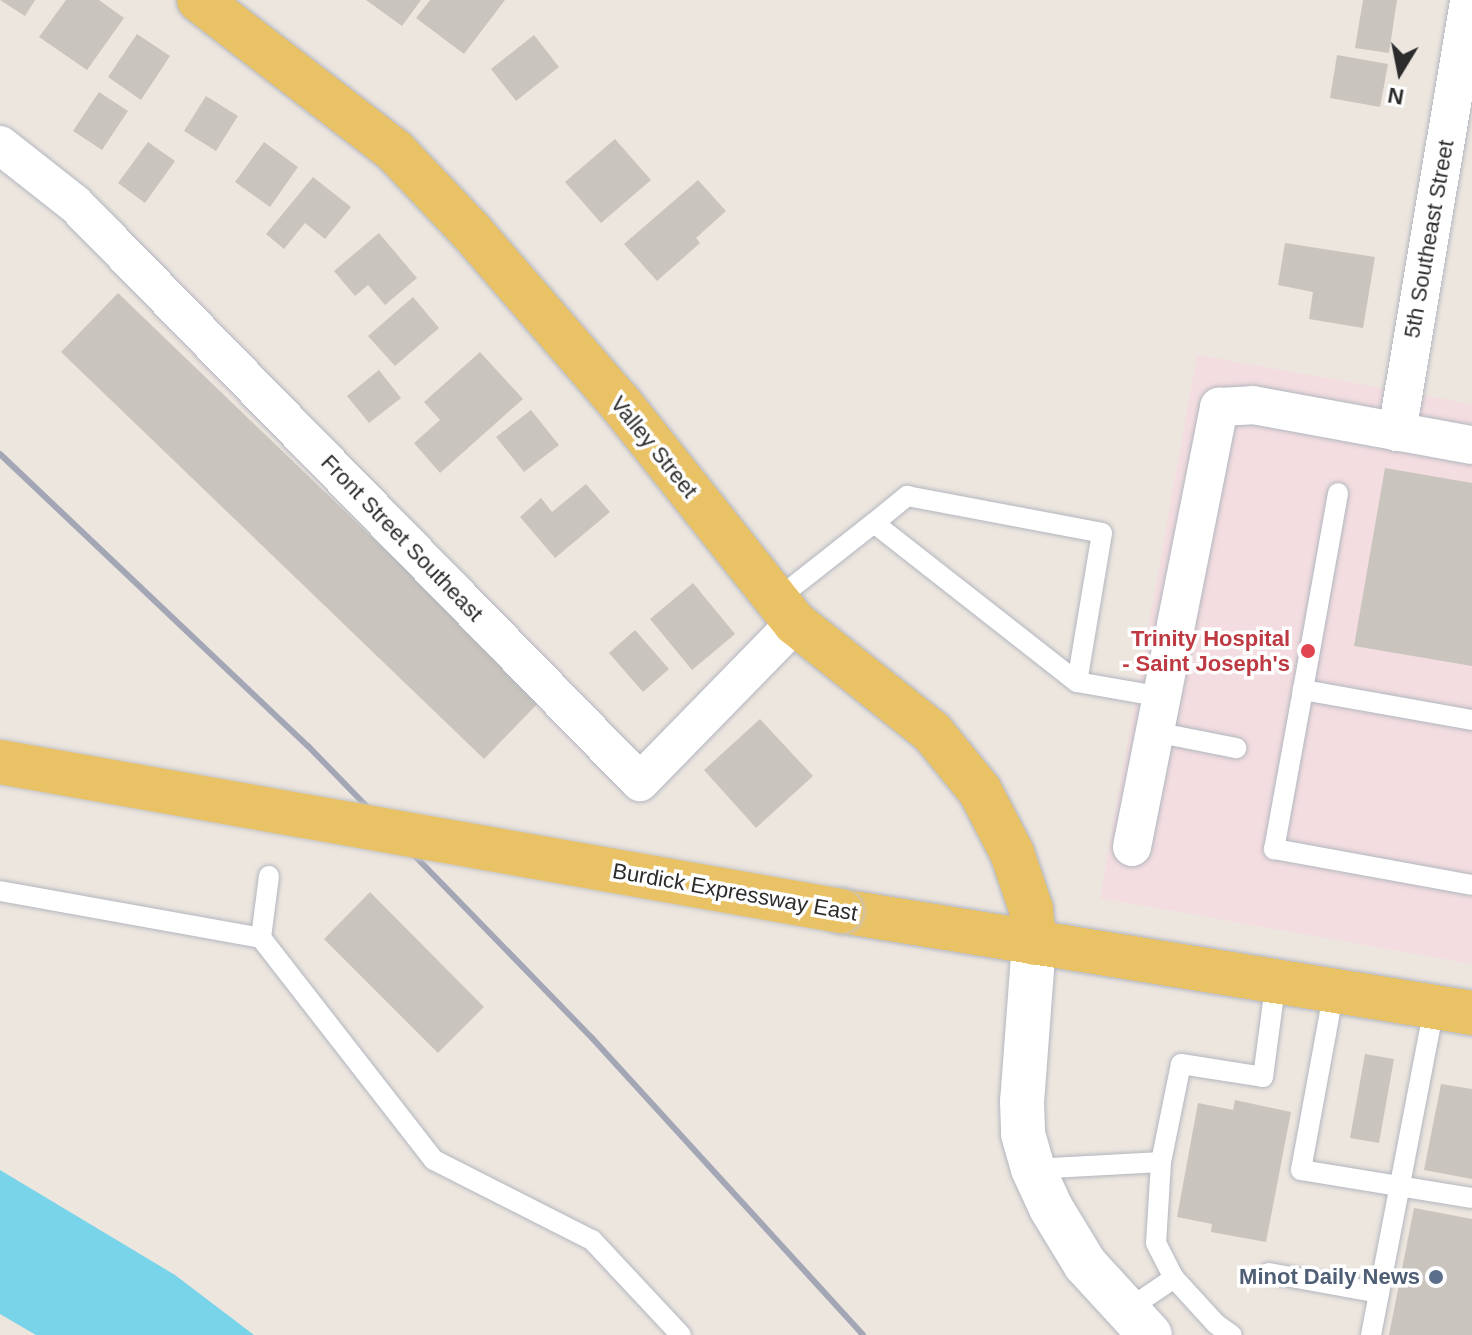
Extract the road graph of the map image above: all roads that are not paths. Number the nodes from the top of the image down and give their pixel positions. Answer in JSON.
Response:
{"nodes":[{"id":1,"x":199,"y":0,"type":"edge"},
{"id":2,"x":1469,"y":0,"type":"edge"},
{"id":3,"x":0,"y":145,"type":"edge"},
{"id":4,"x":1397,"y":432,"type":"junction"},
{"id":5,"x":1472,"y":445,"type":"edge"},
{"id":6,"x":1338,"y":493,"type":"dead end"},
{"id":7,"x":874,"y":523,"type":"junction"},
{"id":8,"x":786,"y":612,"type":"junction"},
{"id":9,"x":1077,"y":682,"type":"junction"},
{"id":10,"x":1303,"y":690,"type":"junction"},
{"id":11,"x":1158,"y":715,"type":"junction"},
{"id":12,"x":1472,"y":720,"type":"edge"},
{"id":13,"x":1236,"y":748,"type":"dead end"},
{"id":14,"x":0,"y":762,"type":"edge"},
{"id":15,"x":1132,"y":847,"type":"dead end"},
{"id":16,"x":269,"y":876,"type":"dead end"},
{"id":17,"x":1472,"y":885,"type":"edge"},
{"id":18,"x":0,"y":891,"type":"edge"},
{"id":19,"x":261,"y":938,"type":"junction"},
{"id":20,"x":1034,"y":943,"type":"junction"},
{"id":21,"x":1276,"y":980,"type":"junction"},
{"id":22,"x":1334,"y":990,"type":"junction"},
{"id":23,"x":1453,"y":1010,"type":"edge"},
{"id":24,"x":1161,"y":1162,"type":"junction"},
{"id":25,"x":1033,"y":1169,"type":"junction"},
{"id":26,"x":1399,"y":1186,"type":"junction"},
{"id":27,"x":1472,"y":1198,"type":"edge"},
{"id":28,"x":1269,"y":1273,"type":"dead end"},
{"id":29,"x":1174,"y":1278,"type":"junction"},
{"id":30,"x":1379,"y":1293,"type":"junction"},
{"id":31,"x":1138,"y":1322,"type":"edge"},
{"id":32,"x":681,"y":1335,"type":"edge"},
{"id":33,"x":1232,"y":1335,"type":"edge"},
{"id":34,"x":1371,"y":1335,"type":"edge"}],
"edges":[{"from":1,"to":8,"type":"main road","name":"Valley Street"},
{"from":2,"to":4,"type":"street","name":"5th Southeast Street"},
{"from":3,"to":8,"type":"street","name":"Front Street Southeast"},
{"from":4,"to":5,"type":"street"},
{"from":4,"to":11,"type":"street"},
{"from":6,"to":10,"type":"lane"},
{"from":7,"to":8,"type":"lane"},
{"from":7,"to":9,"type":"lane"},
{"from":7,"to":9,"type":"lane"},
{"from":8,"to":20,"type":"main road","name":"Valley Street"},
{"from":9,"to":11,"type":"lane"},
{"from":10,"to":12,"type":"lane"},
{"from":10,"to":17,"type":"lane"},
{"from":11,"to":13,"type":"lane"},
{"from":11,"to":15,"type":"street"},
{"from":14,"to":20,"type":"main road","name":"Burdick Expressway East","bridge":true},
{"from":16,"to":19,"type":"lane"},
{"from":18,"to":19,"type":"lane"},
{"from":19,"to":32,"type":"lane"},
{"from":20,"to":21,"type":"main road","name":"Burdick Expressway East"},
{"from":20,"to":25,"type":"street"},
{"from":21,"to":22,"type":"main road","name":"Burdick Expressway East"},
{"from":21,"to":24,"type":"lane"},
{"from":22,"to":23,"type":"main road","name":"Burdick Expressway East"},
{"from":22,"to":26,"type":"lane"},
{"from":23,"to":26,"type":"lane"},
{"from":24,"to":25,"type":"lane"},
{"from":24,"to":29,"type":"lane"},
{"from":25,"to":31,"type":"street"},
{"from":26,"to":27,"type":"lane"},
{"from":26,"to":30,"type":"lane"},
{"from":28,"to":30,"type":"lane"},
{"from":29,"to":31,"type":"lane"},
{"from":29,"to":33,"type":"lane"},
{"from":30,"to":34,"type":"lane"}]}
